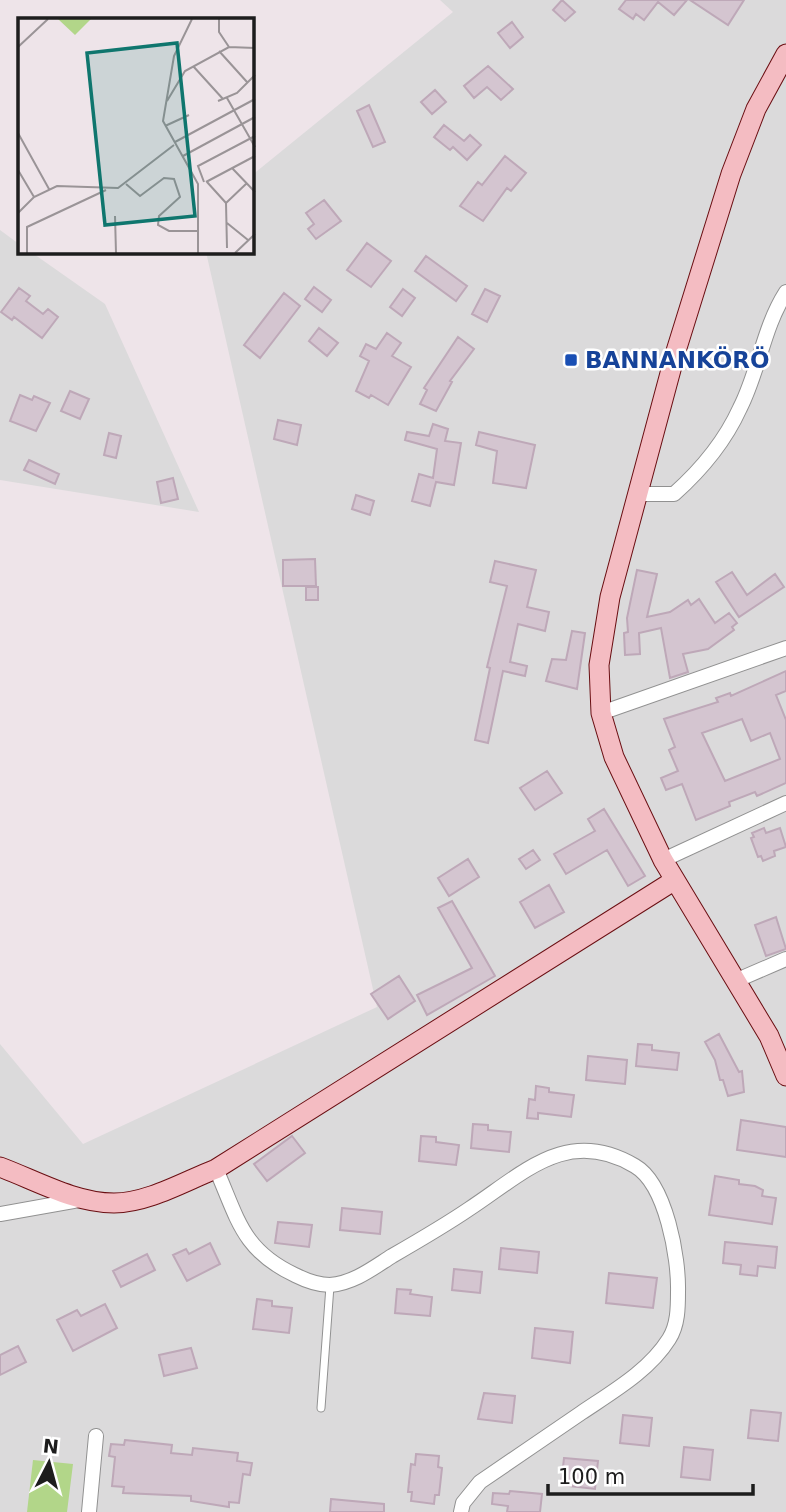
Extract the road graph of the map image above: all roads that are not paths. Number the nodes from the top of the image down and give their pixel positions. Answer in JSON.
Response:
{"nodes":[{"id":1,"x":786,"y":54,"type":"edge"},
{"id":2,"x":786,"y":292,"type":"edge"},
{"id":3,"x":639,"y":494,"type":"junction"},
{"id":4,"x":786,"y":648,"type":"edge"},
{"id":5,"x":601,"y":713,"type":"junction"},
{"id":6,"x":786,"y":803,"type":"edge"},
{"id":7,"x":663,"y":860,"type":"junction"},
{"id":8,"x":675,"y":880,"type":"junction"},
{"id":9,"x":786,"y":959,"type":"edge"},
{"id":10,"x":735,"y":981,"type":"junction"},
{"id":11,"x":786,"y":1076,"type":"edge"},
{"id":12,"x":0,"y":1167,"type":"edge"},
{"id":13,"x":216,"y":1169,"type":"junction"},
{"id":14,"x":84,"y":1199,"type":"junction"},
{"id":15,"x":0,"y":1214,"type":"edge"},
{"id":16,"x":330,"y":1285,"type":"junction"},
{"id":17,"x":321,"y":1408,"type":"dead end"},
{"id":18,"x":96,"y":1436,"type":"dead end"},
{"id":19,"x":89,"y":1512,"type":"edge"},
{"id":20,"x":461,"y":1512,"type":"edge"}],
"edges":[{"from":1,"to":3,"type":"main road"},
{"from":2,"to":3,"type":"street"},
{"from":3,"to":5,"type":"main road"},
{"from":4,"to":5,"type":"street"},
{"from":5,"to":7,"type":"main road"},
{"from":6,"to":7,"type":"street"},
{"from":7,"to":8,"type":"main road"},
{"from":8,"to":10,"type":"main road"},
{"from":8,"to":13,"type":"main road"},
{"from":9,"to":10,"type":"street"},
{"from":10,"to":11,"type":"main road"},
{"from":12,"to":14,"type":"main road"},
{"from":13,"to":14,"type":"main road"},
{"from":13,"to":16,"type":"street"},
{"from":14,"to":15,"type":"street"},
{"from":16,"to":17,"type":"lane"},
{"from":16,"to":20,"type":"street"},
{"from":18,"to":19,"type":"street"}]}
